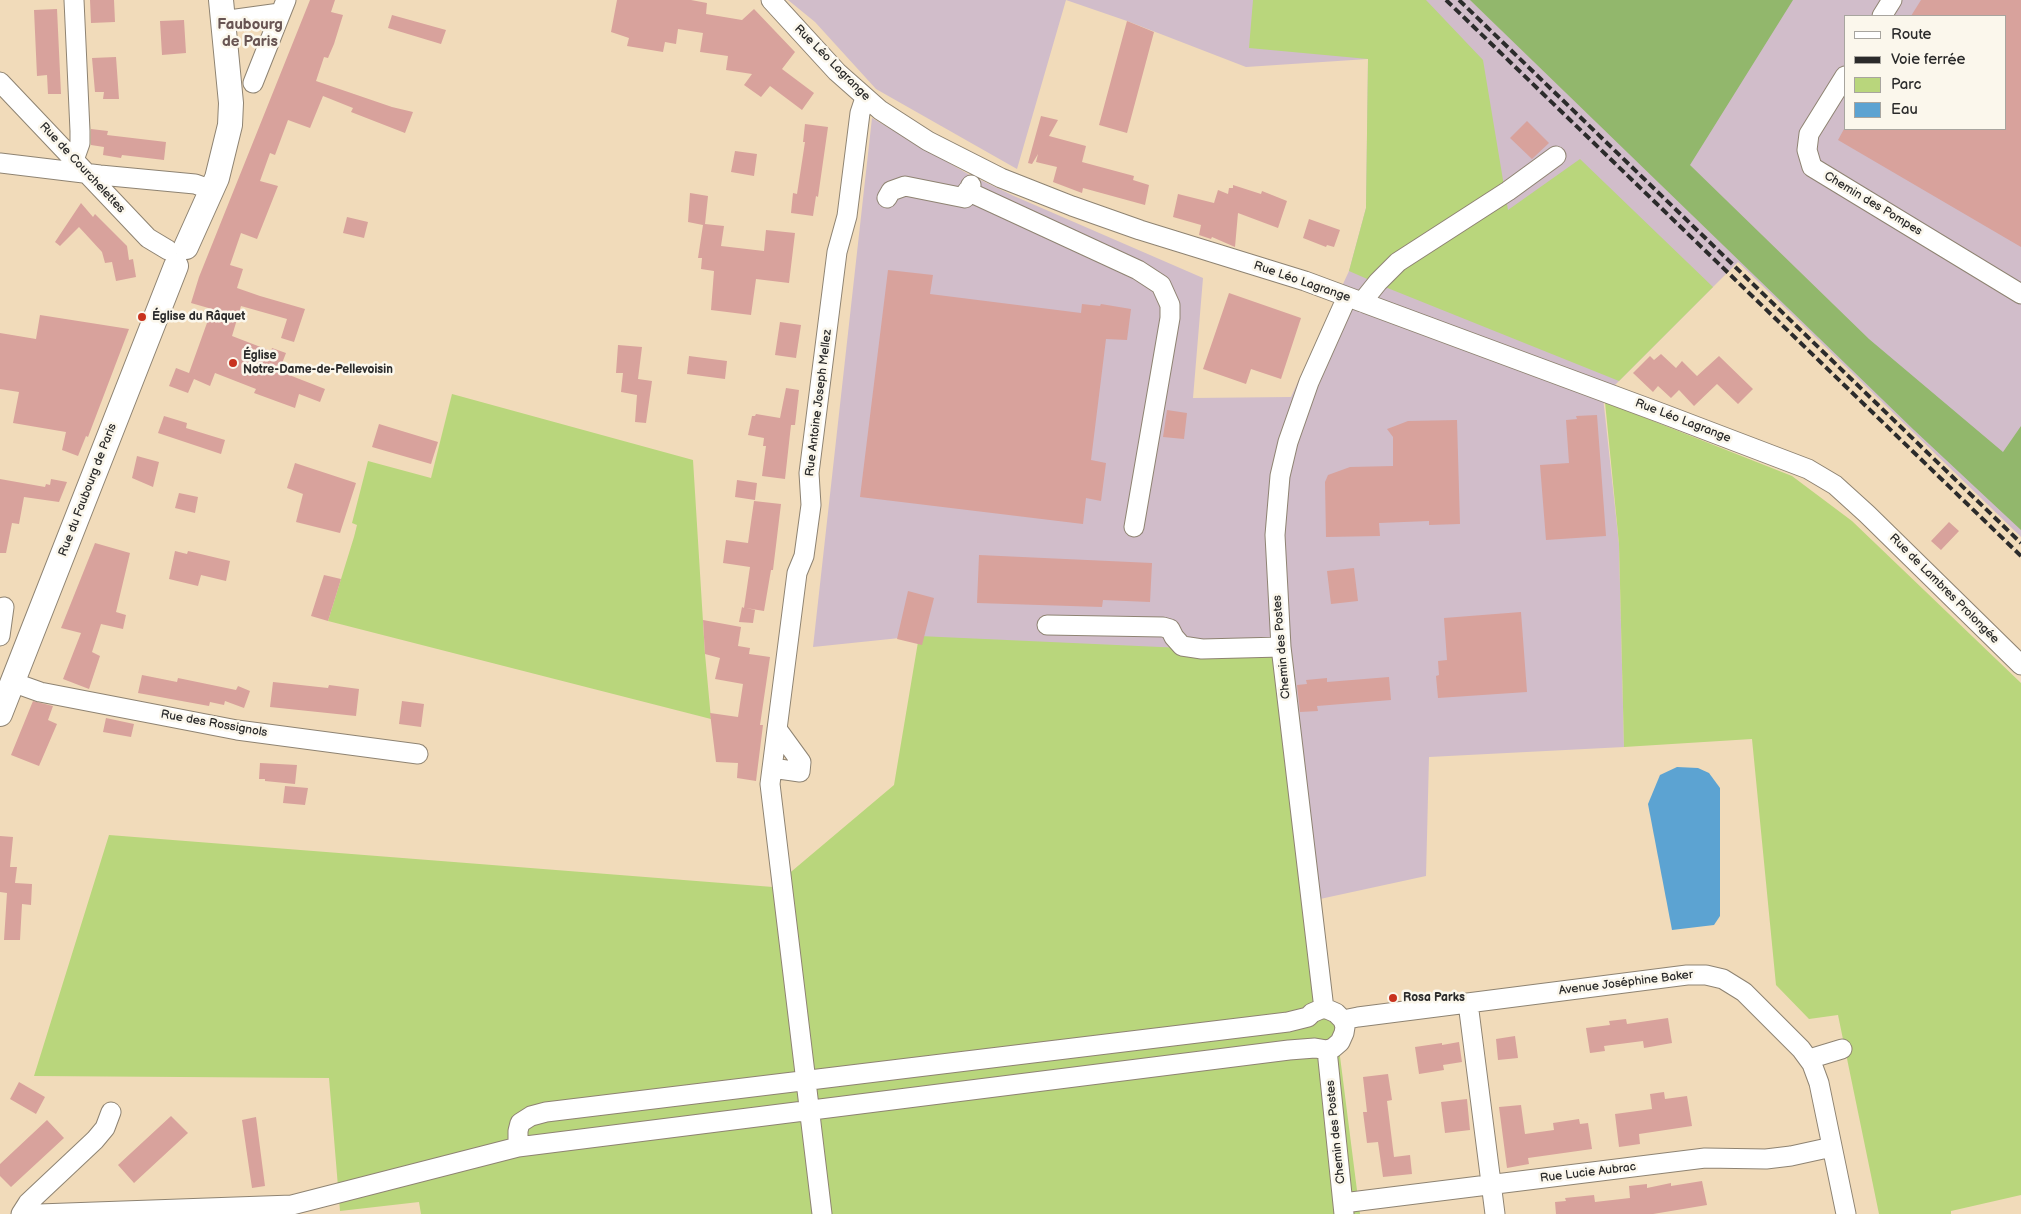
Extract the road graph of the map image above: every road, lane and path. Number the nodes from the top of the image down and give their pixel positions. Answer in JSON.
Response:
{"nodes":[{"id":1,"x":74,"y":0,"type":"edge"},
{"id":2,"x":770,"y":0,"type":"edge"},
{"id":3,"x":1892,"y":0,"type":"edge"},
{"id":4,"x":283,"y":7,"type":"edge"},
{"id":5,"x":221,"y":10,"type":"edge"},
{"id":6,"x":1883,"y":15,"type":"edge"},
{"id":7,"x":1844,"y":78,"type":"edge"},
{"id":8,"x":0,"y":82,"type":"edge"},
{"id":9,"x":253,"y":83,"type":"dead end"},
{"id":10,"x":865,"y":98,"type":"junction"},
{"id":11,"x":1556,"y":156,"type":"dead end"},
{"id":12,"x":74,"y":160,"type":"junction"},
{"id":13,"x":0,"y":163,"type":"edge"},
{"id":14,"x":979,"y":168,"type":"junction"},
{"id":15,"x":88,"y":174,"type":"junction"},
{"id":16,"x":212,"y":190,"type":"junction"},
{"id":17,"x":967,"y":191,"type":"junction"},
{"id":18,"x":887,"y":198,"type":"dead end"},
{"id":19,"x":177,"y":254,"type":"junction"},
{"id":20,"x":2021,"y":294,"type":"edge"},
{"id":21,"x":1355,"y":299,"type":"junction"},
{"id":22,"x":1867,"y":514,"type":"joint"},
{"id":23,"x":1134,"y":527,"type":"dead end"},
{"id":24,"x":4,"y":607,"type":"dead end"},
{"id":25,"x":1046,"y":625,"type":"dead end"},
{"id":26,"x":0,"y":636,"type":"edge"},
{"id":27,"x":1281,"y":647,"type":"junction"},
{"id":28,"x":2021,"y":665,"type":"edge"},
{"id":29,"x":12,"y":682,"type":"junction"},
{"id":30,"x":0,"y":714,"type":"edge"},
{"id":31,"x":777,"y":729,"type":"junction"},
{"id":32,"x":418,"y":754,"type":"dead end"},
{"id":33,"x":772,"y":768,"type":"junction"},
{"id":34,"x":1468,"y":1003,"type":"junction"},
{"id":35,"x":1316,"y":1013,"type":"junction"},
{"id":36,"x":1342,"y":1020,"type":"junction"},
{"id":37,"x":1842,"y":1048,"type":"dead end"},
{"id":38,"x":1321,"y":1049,"type":"junction"},
{"id":39,"x":1809,"y":1059,"type":"junction"},
{"id":40,"x":805,"y":1082,"type":"junction"},
{"id":41,"x":809,"y":1110,"type":"junction"},
{"id":42,"x":111,"y":1112,"type":"dead end"},
{"id":43,"x":518,"y":1147,"type":"junction"},
{"id":44,"x":1832,"y":1147,"type":"junction"},
{"id":45,"x":1491,"y":1185,"type":"junction"},
{"id":46,"x":1344,"y":1209,"type":"edge"},
{"id":47,"x":283,"y":1210,"type":"edge"},
{"id":48,"x":21,"y":1214,"type":"edge"},
{"id":49,"x":39,"y":1214,"type":"edge"},
{"id":50,"x":822,"y":1214,"type":"edge"},
{"id":51,"x":1495,"y":1214,"type":"edge"},
{"id":52,"x":1846,"y":1214,"type":"edge"}],
"edges":[{"from":1,"to":12,"type":"street"},
{"from":2,"to":10,"type":"street","name":"Rue Léo Lagrange"},
{"from":3,"to":6,"type":"street"},
{"from":4,"to":5,"type":"street","name":"Rue du Faubourg de Paris"},
{"from":4,"to":9,"type":"street","name":"Rue du Faubourg de Paris"},
{"from":5,"to":16,"type":"main road","name":"Rue du Faubourg de Paris"},
{"from":7,"to":20,"type":"street","name":"Chemin des Pompes"},
{"from":8,"to":12,"type":"street","name":"Rue de Courchelettes"},
{"from":10,"to":14,"type":"street","name":"Rue Léo Lagrange"},
{"from":10,"to":31,"type":"street","name":"Rue Antoine Joseph Mellez"},
{"from":11,"to":21,"type":"street","name":"Chemin des Postes"},
{"from":12,"to":15,"type":"street","name":"Rue de Courchelettes"},
{"from":13,"to":15,"type":"street"},
{"from":14,"to":17,"type":"street"},
{"from":14,"to":21,"type":"street","name":"Rue Léo Lagrange"},
{"from":15,"to":16,"type":"street"},
{"from":15,"to":19,"type":"street","name":"Rue de Courchelettes"},
{"from":16,"to":19,"type":"main road","name":"Rue du Faubourg de Paris"},
{"from":17,"to":18,"type":"street"},
{"from":17,"to":23,"type":"street"},
{"from":19,"to":29,"type":"main road","name":"Rue du Faubourg de Paris"},
{"from":21,"to":22,"type":"street","name":"Rue Léo Lagrange"},
{"from":21,"to":27,"type":"street","name":"Chemin des Postes"},
{"from":22,"to":28,"type":"street","name":"Rue de Lambres Prolongée"},
{"from":24,"to":26,"type":"street"},
{"from":25,"to":27,"type":"street"},
{"from":27,"to":35,"type":"street","name":"Chemin des Postes"},
{"from":29,"to":30,"type":"main road","name":"Rue du Faubourg de Paris"},
{"from":29,"to":32,"type":"street","name":"Rue des Rossignols"},
{"from":31,"to":33,"type":"street","name":"Rue Antoine Joseph Mellez"},
{"from":31,"to":33,"type":"street"},
{"from":33,"to":40,"type":"street","name":"Rue Antoine Joseph Mellez"},
{"from":34,"to":36,"type":"street","name":"Avenue Joséphine Baker"},
{"from":34,"to":39,"type":"street","name":"Avenue Joséphine Baker"},
{"from":34,"to":45,"type":"street"},
{"from":35,"to":36,"type":"street"},
{"from":35,"to":38,"type":"street"},
{"from":35,"to":40,"type":"street"},
{"from":36,"to":38,"type":"street"},
{"from":37,"to":39,"type":"street"},
{"from":38,"to":41,"type":"street"},
{"from":38,"to":46,"type":"street","name":"Chemin des Postes"},
{"from":39,"to":44,"type":"street","name":"Avenue Joséphine Baker"},
{"from":40,"to":41,"type":"street","name":"Rue Antoine Joseph Mellez"},
{"from":40,"to":43,"type":"street"},
{"from":41,"to":43,"type":"street"},
{"from":41,"to":50,"type":"street","name":"Rue Antoine Joseph Mellez"},
{"from":42,"to":48,"type":"street"},
{"from":43,"to":47,"type":"street"},
{"from":44,"to":45,"type":"street","name":"Rue Lucie Aubrac"},
{"from":44,"to":52,"type":"street","name":"Avenue Joséphine Baker"},
{"from":45,"to":46,"type":"street","name":"Rue Lucie Aubrac"},
{"from":45,"to":51,"type":"street"},
{"from":47,"to":49,"type":"street"}]}
